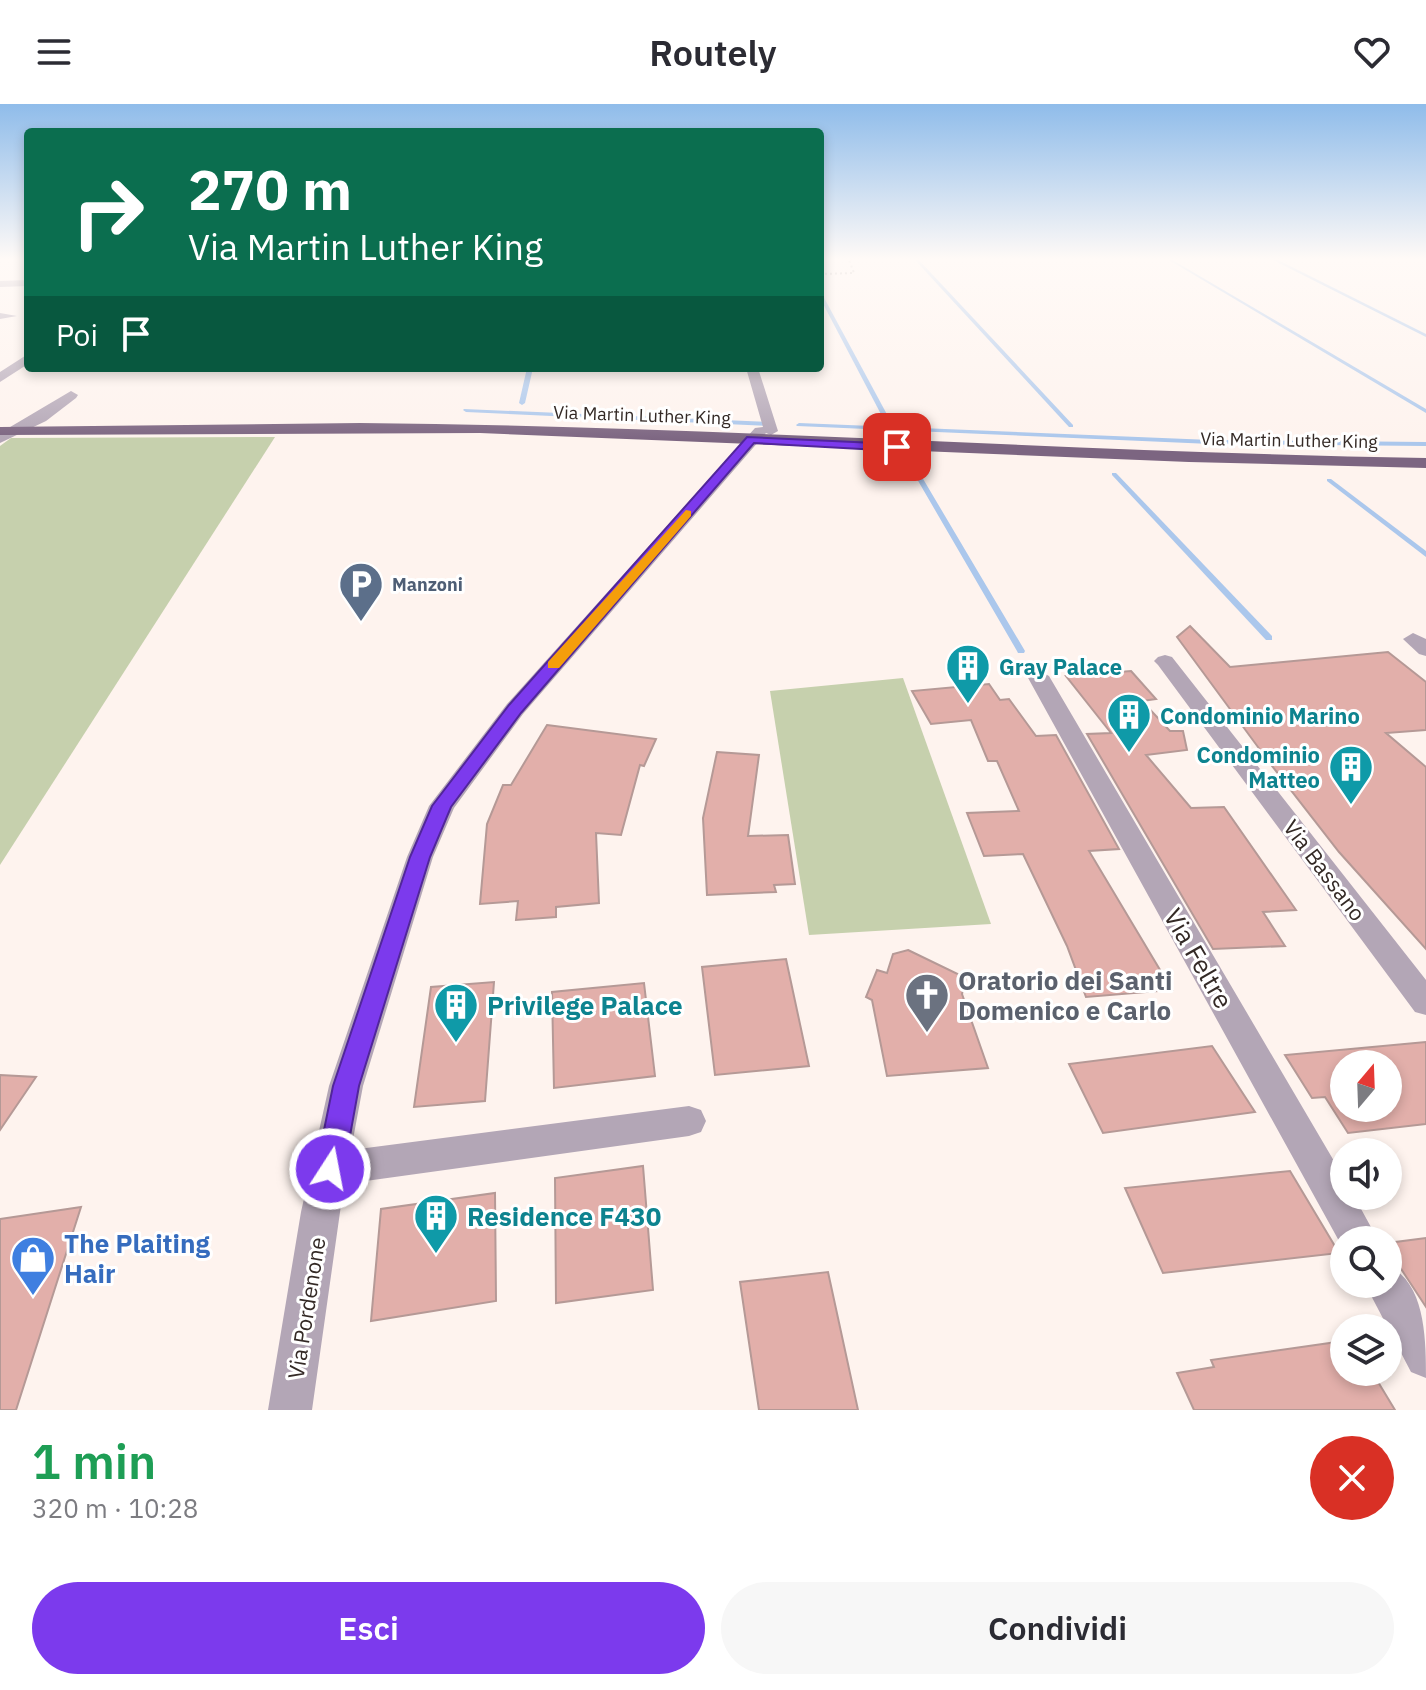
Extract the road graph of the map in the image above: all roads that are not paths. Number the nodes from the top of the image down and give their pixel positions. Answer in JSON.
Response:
{"nodes":[{"id":1,"x":24,"y":361,"type":"edge"},
{"id":2,"x":753,"y":372,"type":"edge"},
{"id":3,"x":0,"y":378,"type":"edge"},
{"id":4,"x":71,"y":395,"type":"dead end"},
{"id":5,"x":35,"y":421,"type":"junction"},
{"id":6,"x":0,"y":422,"type":"edge"},
{"id":7,"x":0,"y":431,"type":"edge"},
{"id":8,"x":16,"y":431,"type":"junction"},
{"id":9,"x":761,"y":434,"type":"junction"},
{"id":10,"x":0,"y":439,"type":"edge"},
{"id":11,"x":1426,"y":453,"type":"edge"},
{"id":12,"x":1426,"y":463,"type":"edge"},
{"id":13,"x":1165,"y":661,"type":"dead end"},
{"id":14,"x":1038,"y":676,"type":"dead end"},
{"id":15,"x":1426,"y":1003,"type":"edge"},
{"id":16,"x":689,"y":1121,"type":"dead end"},
{"id":17,"x":330,"y":1169,"type":"junction"},
{"id":18,"x":1351,"y":1226,"type":"edge"},
{"id":19,"x":1393,"y":1298,"type":"edge"},
{"id":20,"x":1426,"y":1357,"type":"edge"},
{"id":21,"x":290,"y":1410,"type":"edge"}],
"edges":[{"from":1,"to":3,"type":"street"},
{"from":2,"to":9,"type":"street"},
{"from":4,"to":5,"type":"street"},
{"from":5,"to":6,"type":"main road","name":"Via Martin Luther King"},
{"from":5,"to":8,"type":"street"},
{"from":5,"to":9,"type":"main road","name":"Via Martin Luther King"},
{"from":7,"to":8,"type":"main road","name":"Via Martin Luther King"},
{"from":8,"to":9,"type":"main road","name":"Via Martin Luther King"},
{"from":8,"to":10,"type":"street"},
{"from":9,"to":11,"type":"main road","name":"Via Martin Luther King"},
{"from":9,"to":12,"type":"main road","name":"Via Martin Luther King"},
{"from":9,"to":17,"type":"street","name":"Via Pordenone"},
{"from":13,"to":15,"type":"street","name":"Via Bassano"},
{"from":14,"to":18,"type":"street","name":"Via Feltre"},
{"from":16,"to":17,"type":"street"},
{"from":17,"to":21,"type":"street","name":"Via Pordenone"},
{"from":19,"to":20,"type":"street"}]}
